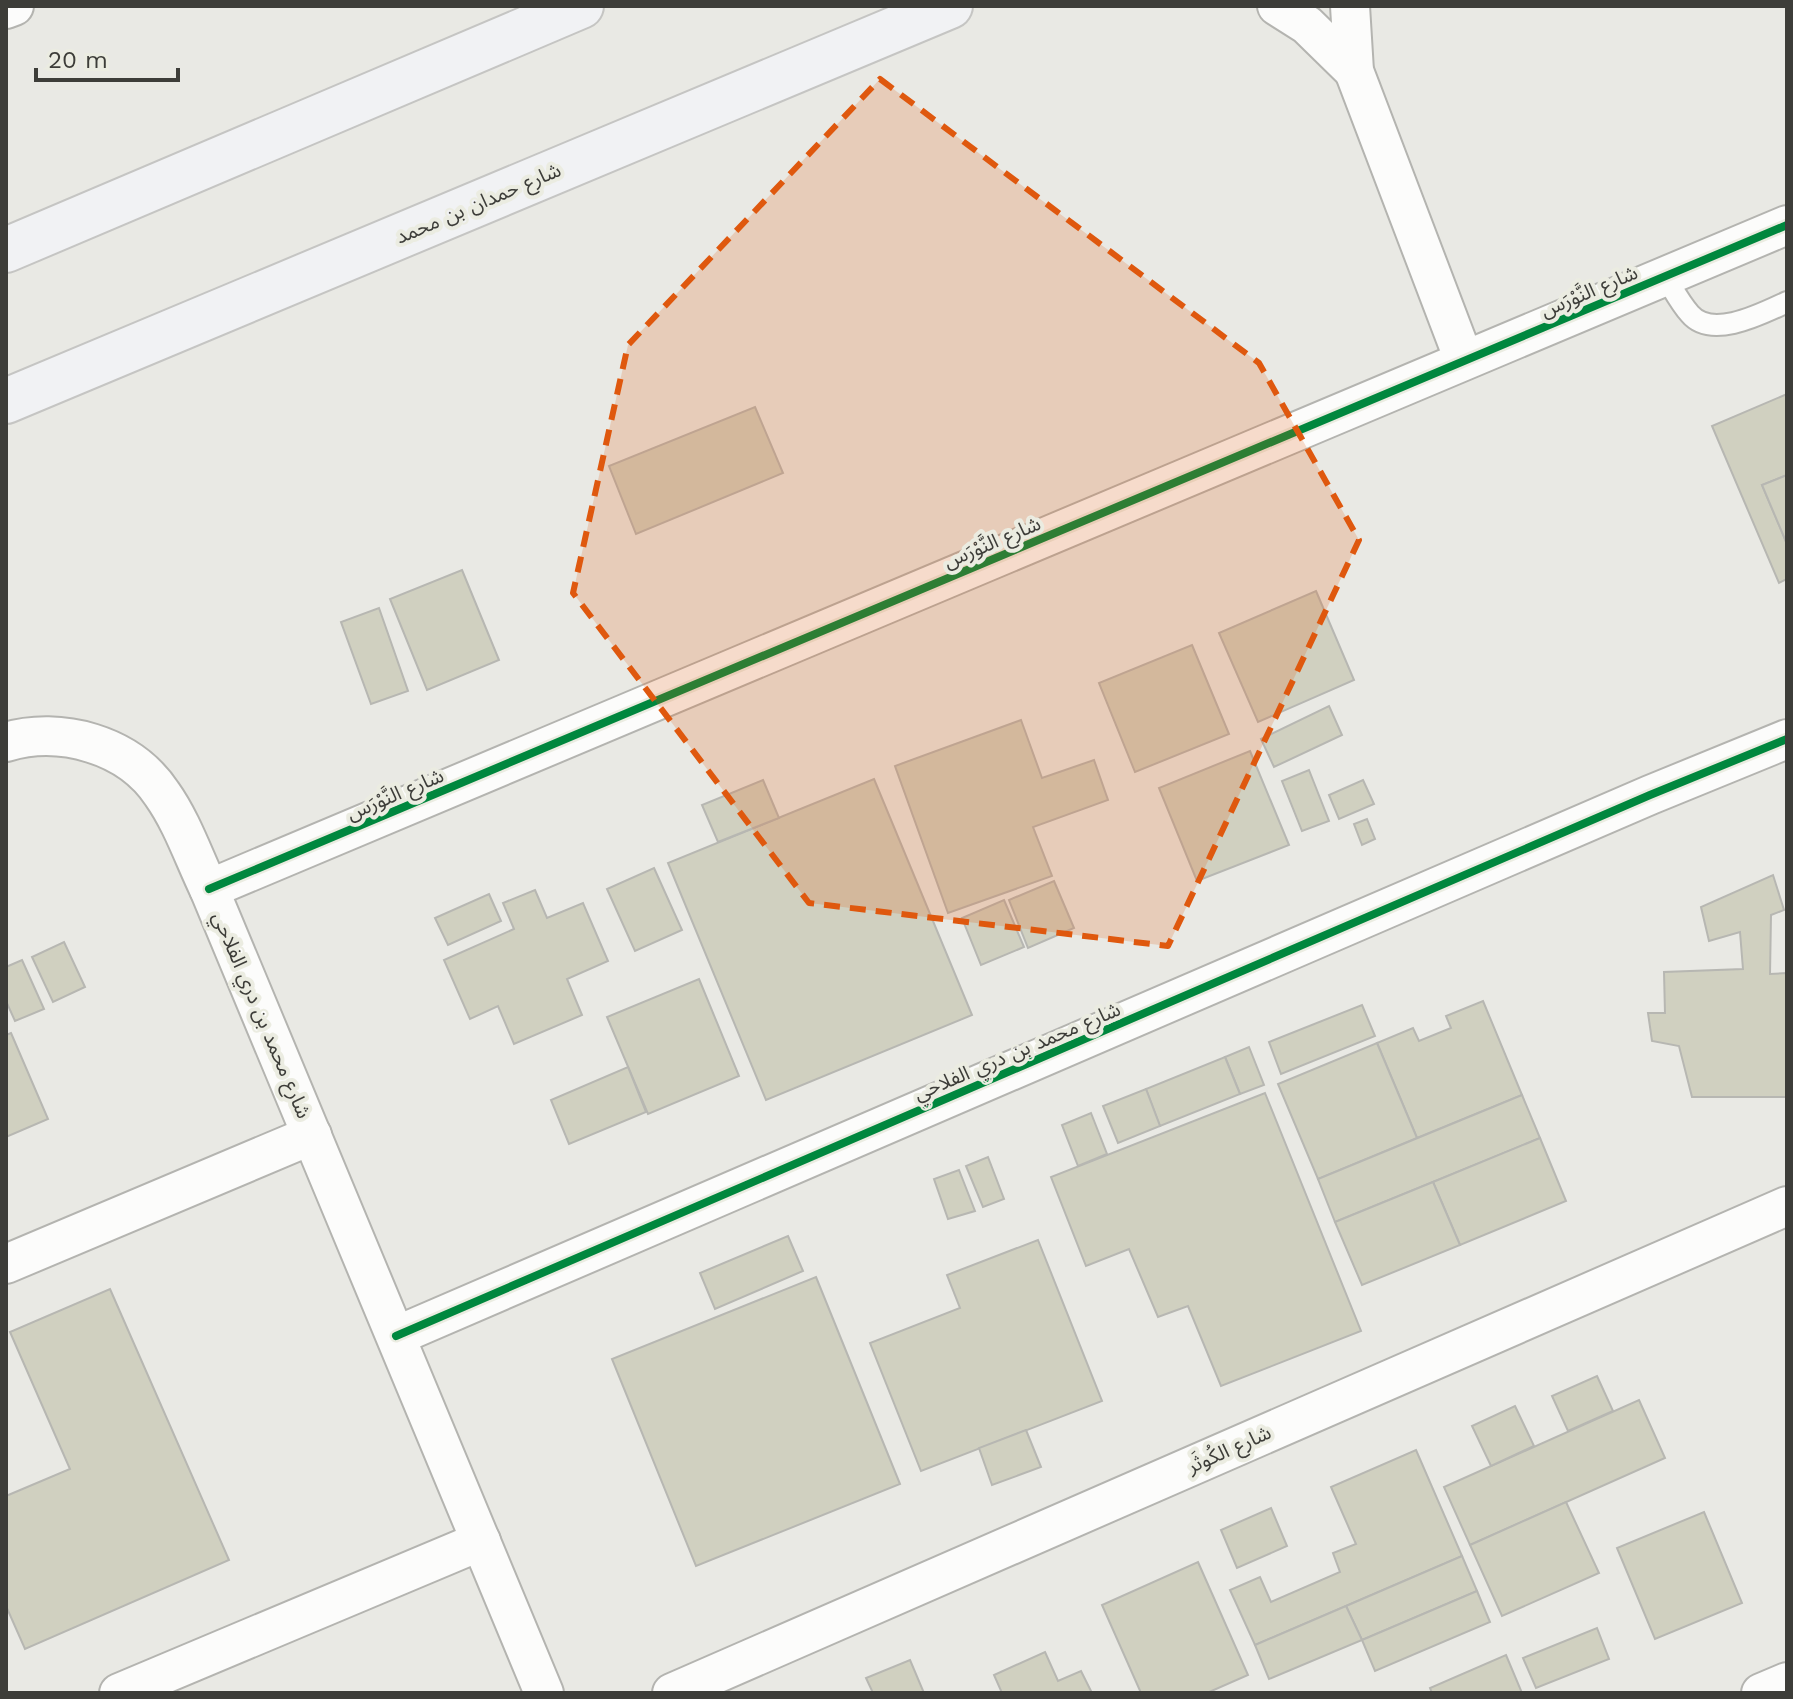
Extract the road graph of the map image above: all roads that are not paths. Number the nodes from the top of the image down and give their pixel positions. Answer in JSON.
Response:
{"nodes":[{"id":1,"x":14,"y":6,"type":"edge"},
{"id":2,"x":581,"y":6,"type":"edge"},
{"id":3,"x":950,"y":6,"type":"edge"},
{"id":4,"x":1277,"y":6,"type":"edge"},
{"id":5,"x":1350,"y":6,"type":"edge"},
{"id":6,"x":6,"y":9,"type":"edge"},
{"id":7,"x":1354,"y":71,"type":"junction"},
{"id":8,"x":1787,"y":225,"type":"edge"},
{"id":9,"x":6,"y":250,"type":"edge"},
{"id":10,"x":1665,"y":276,"type":"junction"},
{"id":11,"x":1787,"y":302,"type":"edge"},
{"id":12,"x":1464,"y":360,"type":"junction"},
{"id":13,"x":6,"y":401,"type":"edge"},
{"id":14,"x":1787,"y":739,"type":"edge"},
{"id":15,"x":6,"y":742,"type":"edge"},
{"id":16,"x":209,"y":889,"type":"junction"},
{"id":17,"x":312,"y":1135,"type":"junction"},
{"id":18,"x":1787,"y":1206,"type":"edge"},
{"id":19,"x":6,"y":1264,"type":"edge"},
{"id":20,"x":396,"y":1336,"type":"junction"},
{"id":21,"x":481,"y":1541,"type":"junction"},
{"id":22,"x":1787,"y":1682,"type":"edge"},
{"id":23,"x":119,"y":1693,"type":"edge"},
{"id":24,"x":544,"y":1693,"type":"edge"},
{"id":25,"x":672,"y":1693,"type":"edge"},
{"id":26,"x":1761,"y":1693,"type":"edge"}],
"edges":[{"from":1,"to":6,"type":"street"},
{"from":2,"to":9,"type":"main road"},
{"from":3,"to":13,"type":"main road","name":"شارع حمدان بن محمد"},
{"from":4,"to":7,"type":"street"},
{"from":5,"to":7,"type":"street"},
{"from":7,"to":12,"type":"street"},
{"from":8,"to":10,"type":"street","name":"شارع النَّوْرَس"},
{"from":10,"to":11,"type":"lane"},
{"from":10,"to":12,"type":"street","name":"شارع النَّوْرَس"},
{"from":12,"to":16,"type":"street","name":"شارع النَّوْرَس"},
{"from":14,"to":20,"type":"street","name":"شارع محمد بن دري الفلاحي"},
{"from":15,"to":16,"type":"street","name":"شارع محمد بن دري الفلاحي"},
{"from":16,"to":17,"type":"street","name":"شارع محمد بن دري الفلاحي"},
{"from":17,"to":19,"type":"street","name":"شارع محمد بن دري الفلاحي"},
{"from":17,"to":20,"type":"street","name":"شارع محمد بن دري الفلاحي"},
{"from":18,"to":25,"type":"street","name":"شارع الكُوثَر"},
{"from":20,"to":21,"type":"street","name":"شارع محمد بن دري الفلاحي"},
{"from":21,"to":23,"type":"street"},
{"from":21,"to":24,"type":"street","name":"شارع محمد بن دري الفلاحي"},
{"from":22,"to":26,"type":"street"}]}
